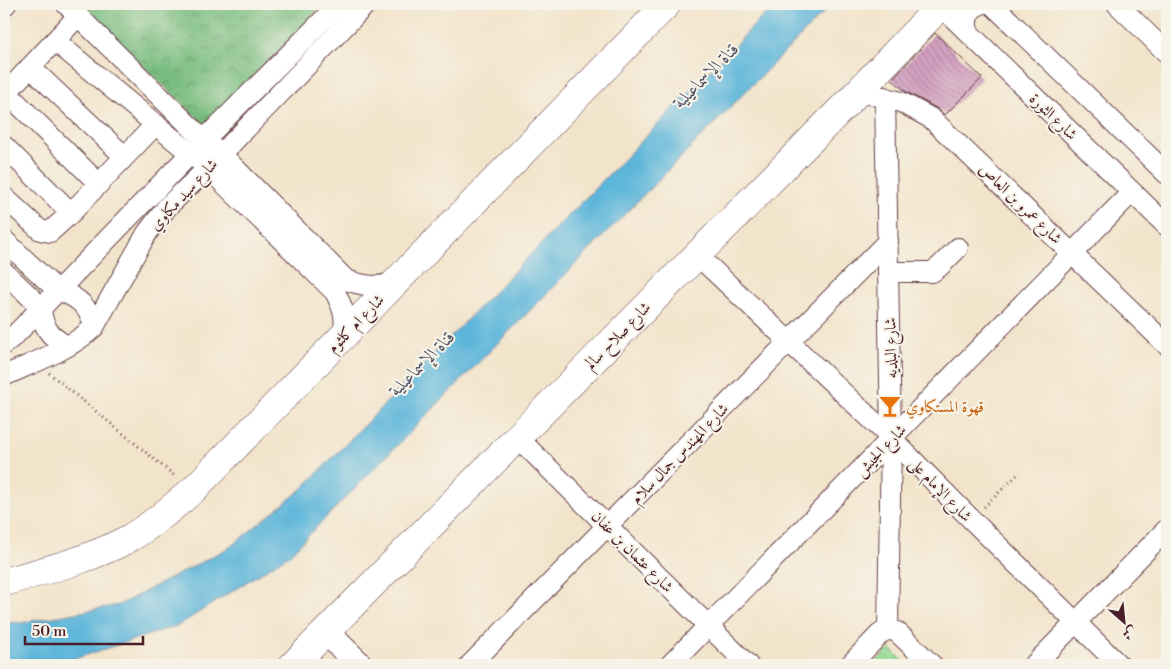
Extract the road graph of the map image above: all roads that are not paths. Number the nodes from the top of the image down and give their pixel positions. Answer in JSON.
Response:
{"nodes":[{"id":1,"x":339,"y":4,"type":"edge"},
{"id":2,"x":366,"y":4,"type":"edge"},
{"id":3,"x":667,"y":4,"type":"edge"},
{"id":4,"x":941,"y":4,"type":"edge"},
{"id":5,"x":982,"y":4,"type":"edge"},
{"id":6,"x":992,"y":4,"type":"edge"},
{"id":7,"x":1117,"y":4,"type":"edge"},
{"id":8,"x":72,"y":10,"type":"edge"},
{"id":9,"x":968,"y":32,"type":"junction"},
{"id":10,"x":55,"y":41,"type":"junction"},
{"id":11,"x":1167,"y":53,"type":"edge"},
{"id":12,"x":30,"y":67,"type":"junction"},
{"id":13,"x":5,"y":94,"type":"edge"},
{"id":14,"x":856,"y":94,"type":"junction"},
{"id":15,"x":885,"y":97,"type":"junction"},
{"id":16,"x":156,"y":124,"type":"junction"},
{"id":17,"x":4,"y":146,"type":"edge"},
{"id":18,"x":197,"y":147,"type":"junction"},
{"id":19,"x":124,"y":156,"type":"junction"},
{"id":20,"x":214,"y":161,"type":"junction"},
{"id":21,"x":1163,"y":163,"type":"edge"},
{"id":22,"x":98,"y":183,"type":"junction"},
{"id":23,"x":1132,"y":192,"type":"junction"},
{"id":24,"x":4,"y":197,"type":"edge"},
{"id":25,"x":70,"y":213,"type":"junction"},
{"id":26,"x":1167,"y":226,"type":"edge"},
{"id":27,"x":4,"y":240,"type":"edge"},
{"id":28,"x":888,"y":241,"type":"junction"},
{"id":29,"x":958,"y":248,"type":"dead end"},
{"id":30,"x":1073,"y":253,"type":"junction"},
{"id":31,"x":696,"y":254,"type":"junction"},
{"id":32,"x":4,"y":272,"type":"edge"},
{"id":33,"x":888,"y":272,"type":"junction"},
{"id":34,"x":396,"y":282,"type":"junction"},
{"id":35,"x":58,"y":290,"type":"junction"},
{"id":36,"x":41,"y":307,"type":"junction"},
{"id":37,"x":94,"y":327,"type":"junction"},
{"id":38,"x":8,"y":335,"type":"edge"},
{"id":39,"x":342,"y":337,"type":"junction"},
{"id":40,"x":789,"y":340,"type":"junction"},
{"id":41,"x":1167,"y":345,"type":"edge"},
{"id":42,"x":67,"y":346,"type":"junction"},
{"id":43,"x":4,"y":376,"type":"edge"},
{"id":44,"x":517,"y":437,"type":"junction"},
{"id":45,"x":892,"y":438,"type":"junction"},
{"id":46,"x":608,"y":526,"type":"junction"},
{"id":47,"x":1167,"y":530,"type":"edge"},
{"id":48,"x":4,"y":582,"type":"edge"},
{"id":49,"x":1075,"y":623,"type":"junction"},
{"id":50,"x":708,"y":626,"type":"junction"},
{"id":51,"x":888,"y":629,"type":"junction"},
{"id":52,"x":326,"y":632,"type":"junction"},
{"id":53,"x":293,"y":665,"type":"edge"},
{"id":54,"x":360,"y":665,"type":"edge"},
{"id":55,"x":470,"y":665,"type":"edge"},
{"id":56,"x":670,"y":665,"type":"edge"},
{"id":57,"x":748,"y":665,"type":"edge"},
{"id":58,"x":850,"y":665,"type":"edge"},
{"id":59,"x":932,"y":665,"type":"edge"},
{"id":60,"x":1034,"y":665,"type":"edge"},
{"id":61,"x":1119,"y":665,"type":"edge"}],
"edges":[{"from":1,"to":18,"type":"street","name":"شارع سيد مكاوي"},
{"from":2,"to":20,"type":"street","name":"شارع سيد مكاوي"},
{"from":3,"to":34,"type":"highway","name":"شارع ام كلثوم"},
{"from":4,"to":9,"type":"street","name":"شارع الثورة"},
{"from":4,"to":14,"type":"highway","name":"شارع صلاح سالم"},
{"from":5,"to":9,"type":"street"},
{"from":6,"to":21,"type":"street"},
{"from":7,"to":11,"type":"street"},
{"from":8,"to":10,"type":"street"},
{"from":8,"to":18,"type":"street"},
{"from":9,"to":23,"type":"street","name":"شارع الثورة"},
{"from":10,"to":12,"type":"street"},
{"from":10,"to":16,"type":"street"},
{"from":12,"to":13,"type":"street"},
{"from":12,"to":19,"type":"street"},
{"from":13,"to":22,"type":"street"},
{"from":14,"to":15,"type":"street","name":"شارع عمرو بن العاص"},
{"from":14,"to":31,"type":"highway","name":"شارع صلاح سالم"},
{"from":15,"to":28,"type":"street","name":"شارع البلديه"},
{"from":15,"to":30,"type":"street","name":"شارع عمرو بن العاص"},
{"from":16,"to":18,"type":"street"},
{"from":16,"to":19,"type":"street"},
{"from":17,"to":25,"type":"street"},
{"from":18,"to":20,"type":"street"},
{"from":18,"to":35,"type":"street","name":"شارع سيد مكاوي"},
{"from":19,"to":22,"type":"street"},
{"from":20,"to":34,"type":"street"},
{"from":20,"to":37,"type":"street","name":"شارع سيد مكاوي"},
{"from":20,"to":39,"type":"street"},
{"from":22,"to":25,"type":"street"},
{"from":23,"to":26,"type":"street","name":"شارع الثورة"},
{"from":23,"to":30,"type":"street","name":"شارع الجيش"},
{"from":24,"to":25,"type":"street"},
{"from":27,"to":35,"type":"street"},
{"from":28,"to":33,"type":"street","name":"شارع البلديه"},
{"from":28,"to":40,"type":"street","name":"شارع المهندس جمال سلام"},
{"from":29,"to":33,"type":"street"},
{"from":30,"to":41,"type":"street","name":"شارع عمرو بن العاص"},
{"from":30,"to":45,"type":"street","name":"شارع الجيش"},
{"from":31,"to":40,"type":"street","name":"شارع الإمام على"},
{"from":31,"to":44,"type":"highway","name":"شارع صلاح سالم"},
{"from":32,"to":36,"type":"street"},
{"from":33,"to":45,"type":"street","name":"شارع البلديه"},
{"from":34,"to":39,"type":"highway","name":"شارع ام كلثوم"},
{"from":35,"to":36,"type":"street","name":"شارع سيد مكاوي"},
{"from":35,"to":37,"type":"street"},
{"from":36,"to":38,"type":"street","name":"شارع سيد مكاوي"},
{"from":36,"to":42,"type":"street"},
{"from":37,"to":42,"type":"street","name":"شارع سيد مكاوي"},
{"from":39,"to":48,"type":"highway","name":"شارع ام كلثوم"},
{"from":40,"to":45,"type":"street","name":"شارع الإمام على"},
{"from":40,"to":46,"type":"street","name":"شارع المهندس جمال سلام"},
{"from":42,"to":43,"type":"street","name":"شارع سيد مكاوي"},
{"from":44,"to":46,"type":"street","name":"شارع عثمان بن عفان"},
{"from":44,"to":52,"type":"highway","name":"شارع صلاح سالم"},
{"from":45,"to":49,"type":"street","name":"شارع الإمام على"},
{"from":45,"to":50,"type":"street","name":"شارع الجيش"},
{"from":45,"to":51,"type":"street","name":"شارع البلديه"},
{"from":46,"to":50,"type":"street","name":"شارع عثمان بن عفان"},
{"from":46,"to":55,"type":"street","name":"شارع المهندس جمال سلام"},
{"from":47,"to":49,"type":"street"},
{"from":49,"to":60,"type":"street"},
{"from":49,"to":61,"type":"street","name":"شارع الإمام على"},
{"from":50,"to":56,"type":"street","name":"شارع الجيش"},
{"from":50,"to":57,"type":"street","name":"شارع عثمان بن عفان"},
{"from":51,"to":58,"type":"street"},
{"from":51,"to":59,"type":"street"},
{"from":52,"to":53,"type":"highway","name":"شارع صلاح سالم"},
{"from":52,"to":54,"type":"main road"}]}
